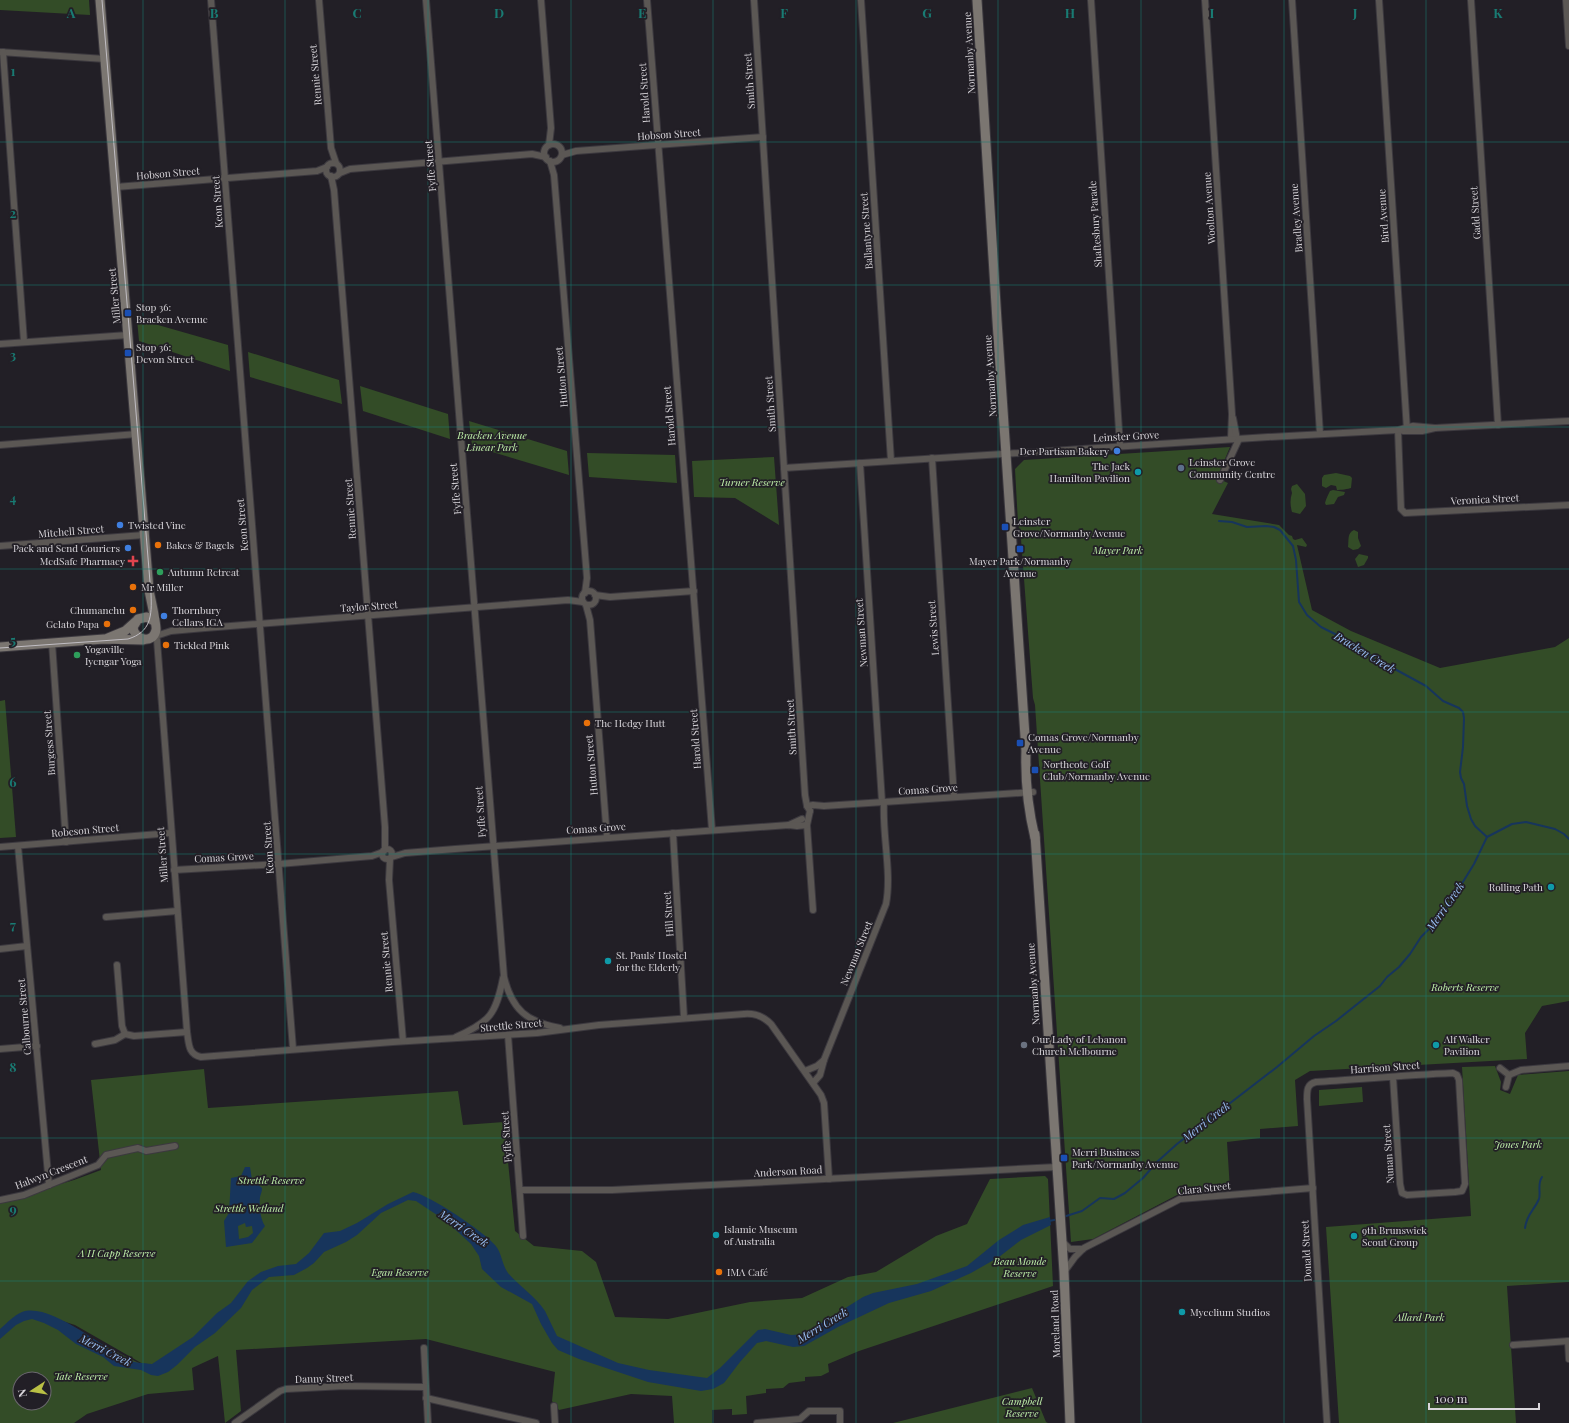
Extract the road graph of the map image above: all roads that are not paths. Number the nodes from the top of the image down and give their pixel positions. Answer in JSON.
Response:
{"nodes":[{"id":1,"x":100,"y":0,"type":"edge"},
{"id":2,"x":211,"y":0,"type":"edge"},
{"id":3,"x":318,"y":0,"type":"edge"},
{"id":4,"x":426,"y":0,"type":"edge"},
{"id":5,"x":542,"y":0,"type":"edge"},
{"id":6,"x":647,"y":0,"type":"edge"},
{"id":7,"x":754,"y":0,"type":"edge"},
{"id":8,"x":861,"y":0,"type":"edge"},
{"id":9,"x":977,"y":0,"type":"edge"},
{"id":10,"x":1091,"y":0,"type":"edge"},
{"id":11,"x":1205,"y":0,"type":"edge"},
{"id":12,"x":1292,"y":0,"type":"edge"},
{"id":13,"x":1379,"y":0,"type":"edge"},
{"id":14,"x":1471,"y":0,"type":"edge"},
{"id":15,"x":1566,"y":0,"type":"edge"},
{"id":16,"x":1569,"y":46,"type":"edge"},
{"id":17,"x":1,"y":52,"type":"edge"},
{"id":18,"x":105,"y":59,"type":"junction"},
{"id":19,"x":551,"y":128,"type":"junction"},
{"id":20,"x":763,"y":137,"type":"junction"},
{"id":21,"x":658,"y":144,"type":"junction"},
{"id":22,"x":547,"y":147,"type":"junction"},
{"id":23,"x":559,"y":152,"type":"junction"},
{"id":24,"x":532,"y":154,"type":"junction"},
{"id":25,"x":548,"y":159,"type":"junction"},
{"id":26,"x":440,"y":161,"type":"junction"},
{"id":27,"x":331,"y":168,"type":"junction"},
{"id":28,"x":350,"y":169,"type":"junction"},
{"id":29,"x":339,"y":175,"type":"junction"},
{"id":30,"x":554,"y":175,"type":"junction"},
{"id":31,"x":225,"y":178,"type":"junction"},
{"id":32,"x":116,"y":187,"type":"junction"},
{"id":33,"x":334,"y":190,"type":"junction"},
{"id":34,"x":128,"y":335,"type":"junction"},
{"id":35,"x":24,"y":342,"type":"junction"},
{"id":36,"x":0,"y":344,"type":"edge"},
{"id":37,"x":1569,"y":421,"type":"edge"},
{"id":38,"x":1498,"y":425,"type":"junction"},
{"id":39,"x":1398,"y":430,"type":"junction"},
{"id":40,"x":1407,"y":430,"type":"junction"},
{"id":41,"x":137,"y":434,"type":"junction"},
{"id":42,"x":1320,"y":434,"type":"junction"},
{"id":43,"x":1235,"y":439,"type":"junction"},
{"id":44,"x":0,"y":445,"type":"edge"},
{"id":45,"x":1120,"y":446,"type":"junction"},
{"id":46,"x":1006,"y":453,"type":"junction"},
{"id":47,"x":932,"y":458,"type":"junction"},
{"id":48,"x":891,"y":461,"type":"junction"},
{"id":49,"x":860,"y":463,"type":"junction"},
{"id":50,"x":784,"y":468,"type":"junction"},
{"id":51,"x":1220,"y":480,"type":"dead end"},
{"id":52,"x":1569,"y":505,"type":"edge"},
{"id":53,"x":144,"y":535,"type":"junction"},
{"id":54,"x":0,"y":546,"type":"edge"},
{"id":55,"x":149,"y":590,"type":"junction"},
{"id":56,"x":694,"y":590,"type":"junction"},
{"id":57,"x":589,"y":598,"type":"junction"},
{"id":58,"x":474,"y":608,"type":"junction"},
{"id":59,"x":368,"y":616,"type":"junction"},
{"id":60,"x":137,"y":620,"type":"junction"},
{"id":61,"x":260,"y":624,"type":"junction"},
{"id":62,"x":155,"y":628,"type":"junction"},
{"id":63,"x":105,"y":639,"type":"junction"},
{"id":64,"x":144,"y":640,"type":"junction"},
{"id":65,"x":52,"y":643,"type":"junction"},
{"id":66,"x":0,"y":647,"type":"edge"},
{"id":67,"x":157,"y":655,"type":"junction"},
{"id":68,"x":1030,"y":792,"type":"junction"},
{"id":69,"x":954,"y":797,"type":"junction"},
{"id":70,"x":883,"y":802,"type":"junction"},
{"id":71,"x":809,"y":809,"type":"junction"},
{"id":72,"x":802,"y":819,"type":"junction"},
{"id":73,"x":789,"y":825,"type":"junction"},
{"id":74,"x":807,"y":825,"type":"junction"},
{"id":75,"x":712,"y":830,"type":"junction"},
{"id":76,"x":171,"y":833,"type":"junction"},
{"id":77,"x":672,"y":833,"type":"junction"},
{"id":78,"x":607,"y":838,"type":"junction"},
{"id":79,"x":66,"y":842,"type":"junction"},
{"id":80,"x":18,"y":846,"type":"junction"},
{"id":81,"x":493,"y":846,"type":"junction"},
{"id":82,"x":0,"y":847,"type":"edge"},
{"id":83,"x":387,"y":855,"type":"junction"},
{"id":84,"x":279,"y":864,"type":"junction"},
{"id":85,"x":174,"y":870,"type":"junction"},
{"id":86,"x":813,"y":910,"type":"dead end"},
{"id":87,"x":177,"y":911,"type":"junction"},
{"id":88,"x":106,"y":916,"type":"dead end"},
{"id":89,"x":28,"y":946,"type":"junction"},
{"id":90,"x":0,"y":949,"type":"edge"},
{"id":91,"x":117,"y":965,"type":"dead end"},
{"id":92,"x":504,"y":976,"type":"junction"},
{"id":93,"x":684,"y":1018,"type":"junction"},
{"id":94,"x":565,"y":1029,"type":"junction"},
{"id":95,"x":188,"y":1032,"type":"junction"},
{"id":96,"x":126,"y":1034,"type":"junction"},
{"id":97,"x":508,"y":1035,"type":"junction"},
{"id":98,"x":452,"y":1039,"type":"junction"},
{"id":99,"x":403,"y":1041,"type":"junction"},
{"id":100,"x":95,"y":1044,"type":"dead end"},
{"id":101,"x":36,"y":1046,"type":"junction"},
{"id":102,"x":0,"y":1049,"type":"edge"},
{"id":103,"x":293,"y":1049,"type":"junction"},
{"id":104,"x":192,"y":1052,"type":"joint"},
{"id":105,"x":824,"y":1060,"type":"junction"},
{"id":106,"x":1569,"y":1066,"type":"edge"},
{"id":107,"x":1500,"y":1068,"type":"dead end"},
{"id":108,"x":805,"y":1071,"type":"junction"},
{"id":109,"x":1509,"y":1075,"type":"junction"},
{"id":110,"x":1393,"y":1077,"type":"junction"},
{"id":111,"x":1314,"y":1082,"type":"joint"},
{"id":112,"x":813,"y":1083,"type":"junction"},
{"id":113,"x":1506,"y":1087,"type":"dead end"},
{"id":114,"x":175,"y":1146,"type":"dead end"},
{"id":115,"x":1057,"y":1167,"type":"junction"},
{"id":116,"x":829,"y":1179,"type":"junction"},
{"id":117,"x":49,"y":1185,"type":"junction"},
{"id":118,"x":1313,"y":1188,"type":"junction"},
{"id":119,"x":520,"y":1190,"type":"junction"},
{"id":120,"x":1462,"y":1191,"type":"joint"},
{"id":121,"x":0,"y":1200,"type":"edge"},
{"id":122,"x":1059,"y":1201,"type":"joint"},
{"id":123,"x":523,"y":1236,"type":"dead end"},
{"id":124,"x":1062,"y":1238,"type":"junction"},
{"id":125,"x":1084,"y":1248,"type":"junction"},
{"id":126,"x":1064,"y":1272,"type":"junction"},
{"id":127,"x":1568,"y":1341,"type":"edge"},
{"id":128,"x":1513,"y":1345,"type":"dead end"},
{"id":129,"x":424,"y":1348,"type":"dead end"},
{"id":130,"x":1569,"y":1359,"type":"edge"},
{"id":131,"x":426,"y":1387,"type":"junction"},
{"id":132,"x":426,"y":1398,"type":"junction"},
{"id":133,"x":554,"y":1406,"type":"dead end"},
{"id":134,"x":235,"y":1423,"type":"edge"},
{"id":135,"x":428,"y":1423,"type":"edge"},
{"id":136,"x":536,"y":1423,"type":"edge"},
{"id":137,"x":555,"y":1423,"type":"edge"},
{"id":138,"x":757,"y":1423,"type":"edge"},
{"id":139,"x":840,"y":1423,"type":"edge"},
{"id":140,"x":1070,"y":1423,"type":"edge"},
{"id":141,"x":1327,"y":1423,"type":"edge"}],
"edges":[{"from":1,"to":18,"type":"main road","name":"Miller Street"},
{"from":2,"to":31,"type":"street","name":"Keon Street"},
{"from":3,"to":27,"type":"street","name":"Rennie Street"},
{"from":4,"to":26,"type":"street","name":"Fyffe Street"},
{"from":5,"to":19,"type":"street"},
{"from":6,"to":21,"type":"street","name":"Harold Street"},
{"from":7,"to":20,"type":"street","name":"Smith Street"},
{"from":8,"to":48,"type":"street","name":"Ballantyne Street"},
{"from":9,"to":46,"type":"main road","name":"Normanby Avenue"},
{"from":10,"to":45,"type":"street","name":"Shaftesbury Parade"},
{"from":11,"to":43,"type":"street","name":"Woolton Avenue"},
{"from":12,"to":42,"type":"street","name":"Bradley Avenue"},
{"from":13,"to":40,"type":"street","name":"Bird Avenue"},
{"from":14,"to":38,"type":"street","name":"Gadd Street"},
{"from":15,"to":16,"type":"street"},
{"from":17,"to":18,"type":"street"},
{"from":17,"to":35,"type":"street"},
{"from":18,"to":32,"type":"main road","name":"Miller Street"},
{"from":19,"to":22,"type":"street"},
{"from":19,"to":23,"type":"street"},
{"from":20,"to":21,"type":"street","name":"Hobson Street"},
{"from":20,"to":50,"type":"street","name":"Smith Street"},
{"from":21,"to":23,"type":"street","name":"Hobson Street"},
{"from":21,"to":56,"type":"street","name":"Harold Street"},
{"from":22,"to":23,"type":"street","name":"Hobson Street"},
{"from":22,"to":24,"type":"street","name":"Hobson Street"},
{"from":22,"to":25,"type":"street","name":"Hutton Street"},
{"from":23,"to":25,"type":"street","name":"Hobson Street"},
{"from":23,"to":30,"type":"street","name":"Hutton Street"},
{"from":24,"to":25,"type":"street","name":"Hobson Street"},
{"from":24,"to":26,"type":"street","name":"Hobson Street"},
{"from":25,"to":30,"type":"street","name":"Hutton Street"},
{"from":26,"to":28,"type":"street","name":"Hobson Street"},
{"from":26,"to":58,"type":"street","name":"Fyffe Street"},
{"from":27,"to":28,"type":"street","name":"Hobson Street"},
{"from":27,"to":29,"type":"street"},
{"from":27,"to":29,"type":"street"},
{"from":27,"to":31,"type":"street","name":"Hobson Street"},
{"from":27,"to":33,"type":"street","name":"Rennie Street"},
{"from":28,"to":29,"type":"street","name":"Hobson Street"},
{"from":29,"to":33,"type":"street","name":"Rennie Street"},
{"from":30,"to":57,"type":"street","name":"Hutton Street"},
{"from":31,"to":32,"type":"street","name":"Hobson Street"},
{"from":31,"to":61,"type":"street","name":"Keon Street"},
{"from":32,"to":34,"type":"main road","name":"Miller Street"},
{"from":33,"to":59,"type":"street","name":"Rennie Street"},
{"from":34,"to":35,"type":"street"},
{"from":34,"to":41,"type":"main road","name":"Miller Street"},
{"from":35,"to":36,"type":"street"},
{"from":37,"to":38,"type":"street","name":"Leinster Grove"},
{"from":38,"to":40,"type":"street","name":"Leinster Grove"},
{"from":39,"to":40,"type":"street","name":"Leinster Grove"},
{"from":39,"to":42,"type":"street","name":"Leinster Grove"},
{"from":39,"to":52,"type":"street","name":"Veronica Street"},
{"from":41,"to":44,"type":"street"},
{"from":41,"to":53,"type":"main road","name":"Miller Street"},
{"from":42,"to":43,"type":"street","name":"Leinster Grove"},
{"from":43,"to":45,"type":"street","name":"Leinster Grove"},
{"from":43,"to":51,"type":"street"},
{"from":45,"to":46,"type":"street","name":"Leinster Grove"},
{"from":46,"to":47,"type":"street","name":"Leinster Grove"},
{"from":46,"to":68,"type":"main road","name":"Normanby Avenue"},
{"from":47,"to":48,"type":"street","name":"Leinster Grove"},
{"from":47,"to":69,"type":"street","name":"Lewis Street"},
{"from":48,"to":49,"type":"street","name":"Leinster Grove"},
{"from":49,"to":50,"type":"street","name":"Leinster Grove"},
{"from":49,"to":70,"type":"street","name":"Newman Street"},
{"from":50,"to":71,"type":"street","name":"Smith Street"},
{"from":53,"to":54,"type":"street","name":"Mitchell Street"},
{"from":53,"to":55,"type":"main road","name":"Miller Street"},
{"from":55,"to":60,"type":"main road","name":"Miller Street"},
{"from":55,"to":62,"type":"main road","name":"Miller Street"},
{"from":56,"to":57,"type":"street","name":"Taylor Street"},
{"from":56,"to":75,"type":"street","name":"Harold Street"},
{"from":57,"to":58,"type":"street","name":"Taylor Street"},
{"from":57,"to":78,"type":"street","name":"Hutton Street"},
{"from":58,"to":59,"type":"street","name":"Taylor Street"},
{"from":58,"to":81,"type":"street","name":"Fyffe Street"},
{"from":59,"to":61,"type":"street","name":"Taylor Street"},
{"from":59,"to":83,"type":"street","name":"Rennie Street"},
{"from":60,"to":62,"type":"main road"},
{"from":60,"to":63,"type":"main road"},
{"from":60,"to":64,"type":"main road"},
{"from":61,"to":62,"type":"street","name":"Taylor Street"},
{"from":61,"to":84,"type":"street","name":"Keon Street"},
{"from":62,"to":64,"type":"main road"},
{"from":62,"to":67,"type":"street","name":"Miller Street"},
{"from":63,"to":64,"type":"main road"},
{"from":63,"to":65,"type":"main road"},
{"from":64,"to":67,"type":"street"},
{"from":65,"to":66,"type":"main road"},
{"from":65,"to":79,"type":"street","name":"Burgess Street"},
{"from":67,"to":76,"type":"street","name":"Miller Street"},
{"from":68,"to":69,"type":"street","name":"Comas Grove"},
{"from":68,"to":115,"type":"main road","name":"Normanby Avenue"},
{"from":69,"to":70,"type":"street","name":"Comas Grove"},
{"from":70,"to":71,"type":"street","name":"Comas Grove"},
{"from":70,"to":105,"type":"street","name":"Newman Street"},
{"from":71,"to":72,"type":"street","name":"Smith Street"},
{"from":71,"to":74,"type":"street","name":"Smith Street"},
{"from":72,"to":73,"type":"street","name":"Comas Grove"},
{"from":72,"to":74,"type":"street"},
{"from":73,"to":74,"type":"street","name":"Comas Grove"},
{"from":73,"to":75,"type":"street","name":"Comas Grove"},
{"from":74,"to":86,"type":"street","name":"Smith Street"},
{"from":75,"to":77,"type":"street","name":"Comas Grove"},
{"from":76,"to":79,"type":"street","name":"Robeson Street"},
{"from":76,"to":85,"type":"street","name":"Miller Street"},
{"from":77,"to":78,"type":"street","name":"Comas Grove"},
{"from":77,"to":93,"type":"street","name":"Hill Street"},
{"from":78,"to":81,"type":"street","name":"Comas Grove"},
{"from":79,"to":80,"type":"street","name":"Robeson Street"},
{"from":80,"to":82,"type":"street","name":"Robeson Street"},
{"from":80,"to":89,"type":"street","name":"Calbourne Street"},
{"from":81,"to":83,"type":"street","name":"Comas Grove"},
{"from":81,"to":92,"type":"street","name":"Fyffe Street"},
{"from":83,"to":84,"type":"street","name":"Comas Grove"},
{"from":83,"to":99,"type":"street","name":"Rennie Street"},
{"from":84,"to":85,"type":"street","name":"Comas Grove"},
{"from":84,"to":103,"type":"street","name":"Keon Street"},
{"from":85,"to":87,"type":"street","name":"Miller Street"},
{"from":87,"to":88,"type":"street"},
{"from":87,"to":95,"type":"street","name":"Miller Street"},
{"from":89,"to":90,"type":"street"},
{"from":89,"to":101,"type":"street","name":"Calbourne Street"},
{"from":91,"to":96,"type":"street"},
{"from":92,"to":94,"type":"street","name":"Fyffe Street"},
{"from":92,"to":98,"type":"street","name":"Fyffe Street"},
{"from":93,"to":94,"type":"street","name":"Strettle Street"},
{"from":93,"to":108,"type":"street","name":"Strettle Street"},
{"from":94,"to":97,"type":"street","name":"Strettle Street"},
{"from":95,"to":96,"type":"street"},
{"from":95,"to":104,"type":"street","name":"Miller Street"},
{"from":96,"to":100,"type":"street"},
{"from":97,"to":98,"type":"street","name":"Strettle Street"},
{"from":97,"to":119,"type":"street","name":"Fyffe Street"},
{"from":98,"to":99,"type":"street","name":"Strettle Street"},
{"from":99,"to":103,"type":"street","name":"Strettle Street"},
{"from":101,"to":102,"type":"street"},
{"from":101,"to":117,"type":"street","name":"Calbourne Street"},
{"from":103,"to":104,"type":"street","name":"Strettle Street"},
{"from":105,"to":108,"type":"street"},
{"from":105,"to":112,"type":"street","name":"Newman Street"},
{"from":106,"to":109,"type":"street"},
{"from":107,"to":109,"type":"street"},
{"from":108,"to":112,"type":"street"},
{"from":109,"to":113,"type":"street"},
{"from":110,"to":111,"type":"street","name":"Harrison Street"},
{"from":110,"to":120,"type":"street","name":"Nunan Street"},
{"from":110,"to":120,"type":"street","name":"Harrison Street"},
{"from":111,"to":118,"type":"street","name":"Donald Street"},
{"from":112,"to":116,"type":"street"},
{"from":114,"to":117,"type":"street","name":"Halwyn Crescent"},
{"from":115,"to":116,"type":"street","name":"Anderson Road"},
{"from":115,"to":122,"type":"main road","name":"Normanby Avenue"},
{"from":116,"to":119,"type":"street","name":"Anderson Road"},
{"from":117,"to":121,"type":"street","name":"Halwyn Crescent"},
{"from":118,"to":125,"type":"street","name":"Clara Street"},
{"from":118,"to":141,"type":"street","name":"Donald Street"},
{"from":119,"to":123,"type":"street","name":"Fyffe Street"},
{"from":122,"to":124,"type":"main road","name":"Moreland Road"},
{"from":124,"to":125,"type":"street"},
{"from":124,"to":126,"type":"main road","name":"Moreland Road"},
{"from":125,"to":126,"type":"street","name":"Clara Street"},
{"from":126,"to":140,"type":"main road","name":"Moreland Road"},
{"from":127,"to":128,"type":"street"},
{"from":127,"to":130,"type":"street"},
{"from":129,"to":131,"type":"street"},
{"from":131,"to":132,"type":"street"},
{"from":131,"to":134,"type":"street","name":"Danny Street"},
{"from":132,"to":135,"type":"street"},
{"from":132,"to":136,"type":"street"},
{"from":133,"to":137,"type":"street"},
{"from":138,"to":139,"type":"street"}]}
